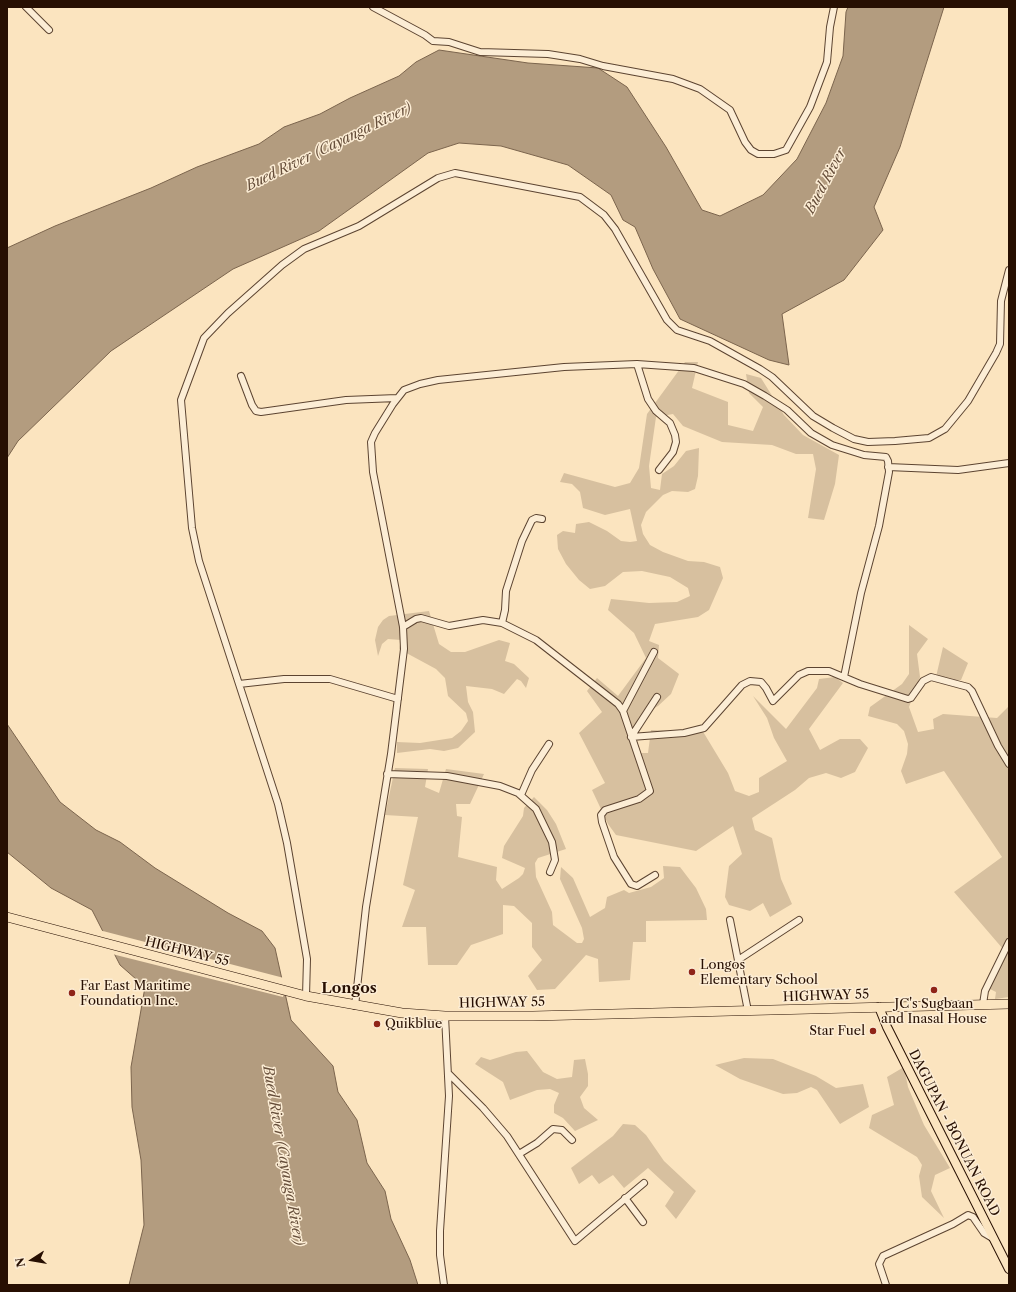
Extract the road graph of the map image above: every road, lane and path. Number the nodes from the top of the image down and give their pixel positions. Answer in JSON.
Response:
{"nodes":[{"id":1,"x":26,"y":7,"type":"edge"},
{"id":2,"x":373,"y":7,"type":"edge"},
{"id":3,"x":834,"y":7,"type":"edge"},
{"id":4,"x":49,"y":30,"type":"dead end"},
{"id":5,"x":1009,"y":270,"type":"edge"},
{"id":6,"x":637,"y":364,"type":"junction"},
{"id":7,"x":241,"y":376,"type":"dead end"},
{"id":8,"x":397,"y":398,"type":"junction"},
{"id":9,"x":1009,"y":463,"type":"edge"},
{"id":10,"x":888,"y":468,"type":"junction"},
{"id":11,"x":659,"y":470,"type":"dead end"},
{"id":12,"x":542,"y":519,"type":"dead end"},
{"id":13,"x":502,"y":623,"type":"junction"},
{"id":14,"x":403,"y":627,"type":"junction"},
{"id":15,"x":654,"y":652,"type":"dead end"},
{"id":16,"x":844,"y":677,"type":"junction"},
{"id":17,"x":239,"y":684,"type":"junction"},
{"id":18,"x":657,"y":697,"type":"dead end"},
{"id":19,"x":398,"y":699,"type":"junction"},
{"id":20,"x":623,"y":711,"type":"junction"},
{"id":21,"x":631,"y":737,"type":"junction"},
{"id":22,"x":549,"y":744,"type":"dead end"},
{"id":23,"x":1009,"y":764,"type":"edge"},
{"id":24,"x":387,"y":774,"type":"junction"},
{"id":25,"x":521,"y":795,"type":"junction"},
{"id":26,"x":550,"y":872,"type":"dead end"},
{"id":27,"x":655,"y":875,"type":"dead end"},
{"id":28,"x":7,"y":917,"type":"edge"},
{"id":29,"x":730,"y":920,"type":"dead end"},
{"id":30,"x":800,"y":920,"type":"dead end"},
{"id":31,"x":1009,"y":942,"type":"edge"},
{"id":32,"x":738,"y":960,"type":"junction"},
{"id":33,"x":306,"y":996,"type":"junction"},
{"id":34,"x":984,"y":998,"type":"junction"},
{"id":35,"x":1009,"y":1004,"type":"edge"},
{"id":36,"x":355,"y":1006,"type":"junction"},
{"id":37,"x":879,"y":1007,"type":"junction"},
{"id":38,"x":748,"y":1011,"type":"junction"},
{"id":39,"x":445,"y":1016,"type":"junction"},
{"id":40,"x":448,"y":1074,"type":"junction"},
{"id":41,"x":572,"y":1140,"type":"dead end"},
{"id":42,"x":519,"y":1154,"type":"junction"},
{"id":43,"x":644,"y":1183,"type":"dead end"},
{"id":44,"x":625,"y":1198,"type":"junction"},
{"id":45,"x":643,"y":1222,"type":"dead end"},
{"id":46,"x":994,"y":1239,"type":"junction"},
{"id":47,"x":1009,"y":1269,"type":"edge"},
{"id":48,"x":444,"y":1285,"type":"edge"},
{"id":49,"x":886,"y":1285,"type":"edge"}],
"edges":[{"from":1,"to":4,"type":"street"},
{"from":2,"to":3,"type":"street"},
{"from":5,"to":17,"type":"street"},
{"from":6,"to":8,"type":"street"},
{"from":6,"to":10,"type":"street"},
{"from":6,"to":11,"type":"street"},
{"from":7,"to":8,"type":"street"},
{"from":8,"to":14,"type":"street"},
{"from":9,"to":10,"type":"street"},
{"from":10,"to":16,"type":"street"},
{"from":12,"to":13,"type":"street"},
{"from":13,"to":14,"type":"street"},
{"from":13,"to":20,"type":"street"},
{"from":14,"to":19,"type":"street"},
{"from":15,"to":20,"type":"street"},
{"from":16,"to":21,"type":"street"},
{"from":16,"to":23,"type":"street"},
{"from":17,"to":19,"type":"street"},
{"from":17,"to":33,"type":"street"},
{"from":18,"to":21,"type":"street"},
{"from":19,"to":24,"type":"street"},
{"from":20,"to":21,"type":"street"},
{"from":21,"to":27,"type":"street"},
{"from":22,"to":25,"type":"street"},
{"from":24,"to":25,"type":"street"},
{"from":24,"to":36,"type":"street"},
{"from":25,"to":26,"type":"street"},
{"from":28,"to":33,"type":"highway","name":"HIGHWAY 55"},
{"from":29,"to":32,"type":"street"},
{"from":30,"to":32,"type":"street"},
{"from":31,"to":34,"type":"street"},
{"from":32,"to":38,"type":"street"},
{"from":33,"to":36,"type":"highway","name":"HIGHWAY 55"},
{"from":34,"to":35,"type":"highway","name":"HIGHWAY 55"},
{"from":34,"to":37,"type":"highway","name":"HIGHWAY 55"},
{"from":36,"to":39,"type":"highway","name":"HIGHWAY 55"},
{"from":37,"to":38,"type":"highway","name":"HIGHWAY 55"},
{"from":37,"to":46,"type":"main road","name":"DAGUPAN - BONUAN ROAD"},
{"from":38,"to":39,"type":"highway","name":"HIGHWAY 55"},
{"from":39,"to":40,"type":"street"},
{"from":40,"to":42,"type":"street"},
{"from":40,"to":48,"type":"street"},
{"from":41,"to":42,"type":"street"},
{"from":42,"to":44,"type":"street"},
{"from":43,"to":44,"type":"street"},
{"from":44,"to":45,"type":"street"},
{"from":46,"to":47,"type":"main road","name":"DAGUPAN - BONUAN ROAD"},
{"from":46,"to":49,"type":"street"}]}
